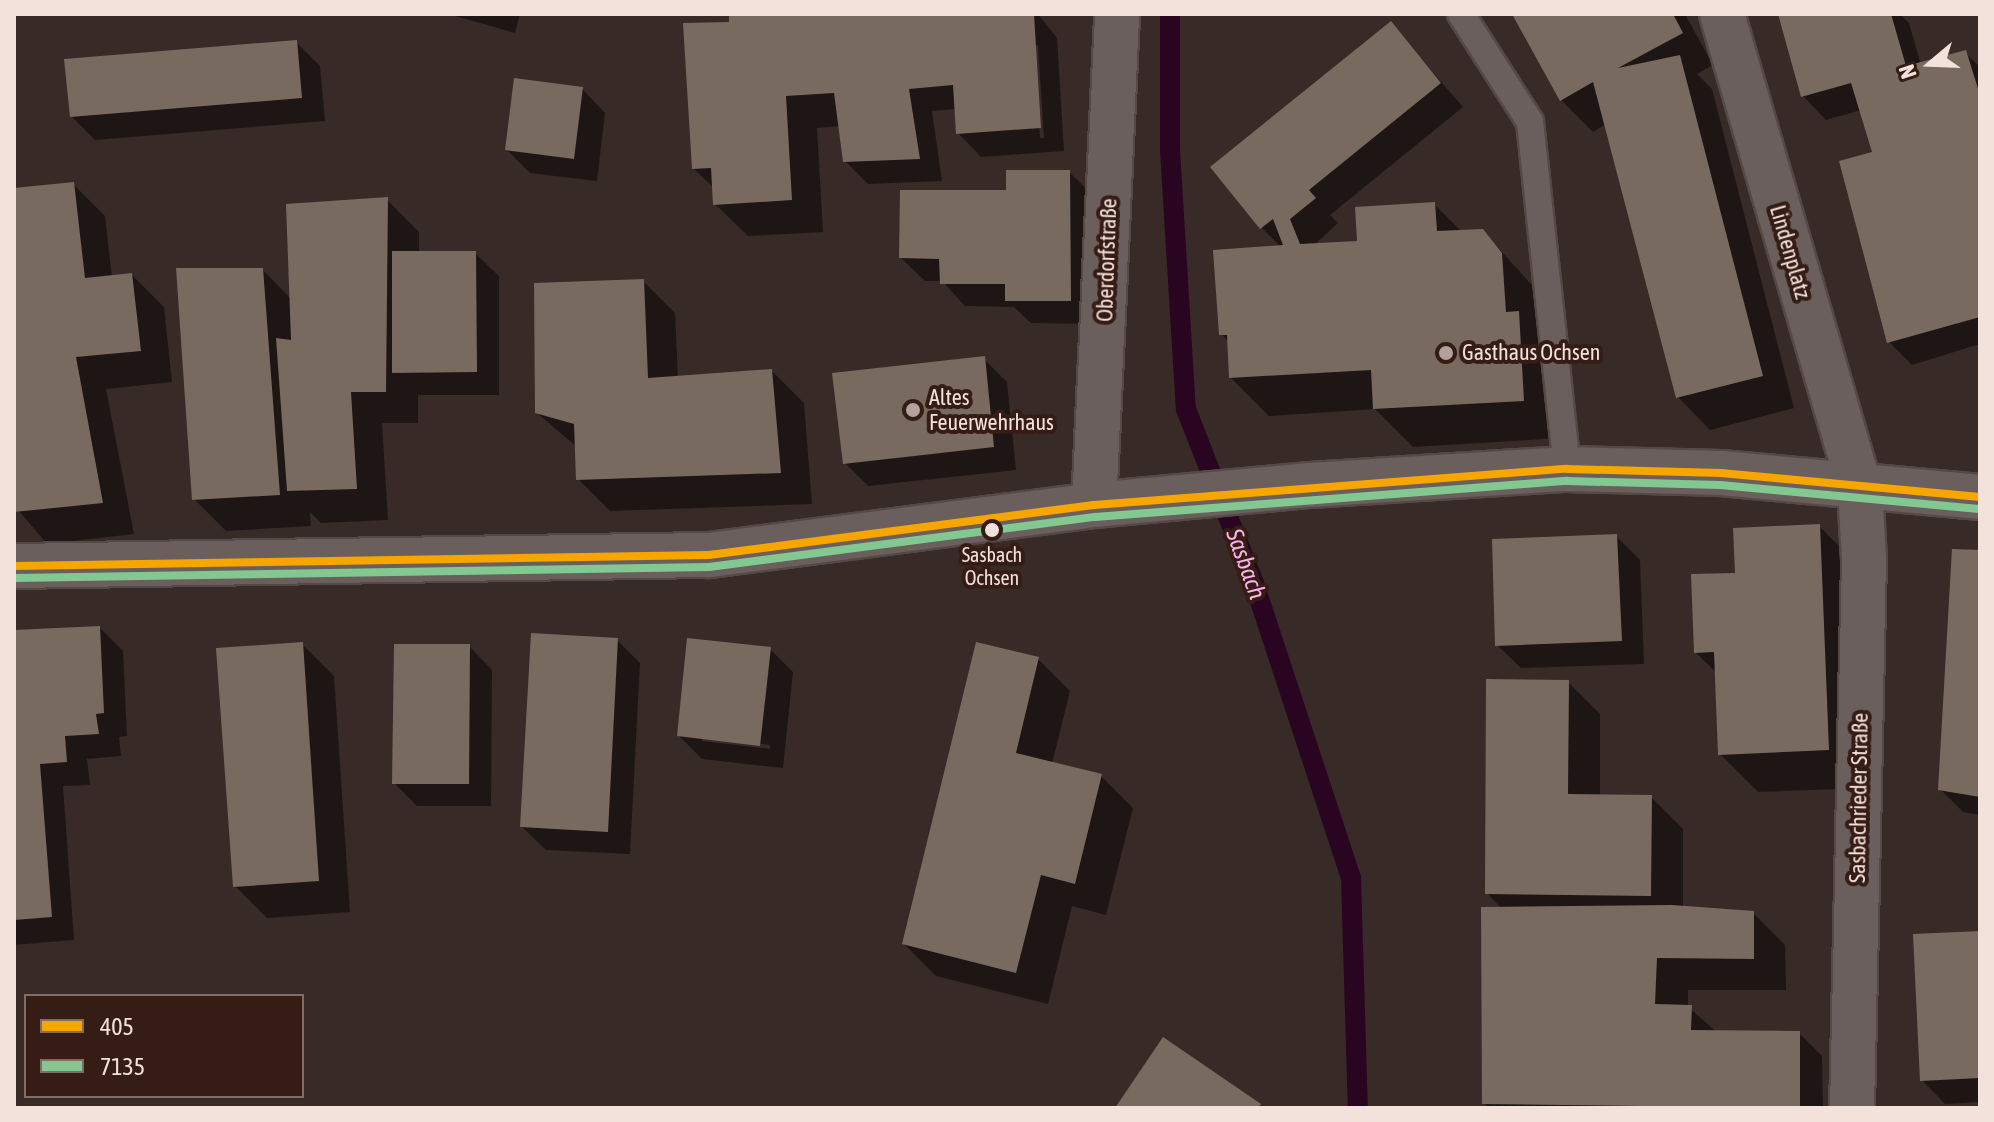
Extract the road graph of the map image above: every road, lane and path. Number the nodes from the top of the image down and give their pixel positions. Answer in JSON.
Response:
{"nodes":[{"id":1,"x":1117,"y":14,"type":"edge"},
{"id":2,"x":1461,"y":14,"type":"edge"},
{"id":3,"x":1722,"y":14,"type":"edge"},
{"id":4,"x":1567,"y":469,"type":"junction"},
{"id":5,"x":1860,"y":488,"type":"junction"},
{"id":6,"x":1980,"y":497,"type":"edge"},
{"id":7,"x":1094,"y":505,"type":"junction"},
{"id":8,"x":14,"y":566,"type":"edge"},
{"id":9,"x":1852,"y":1108,"type":"edge"}],
"edges":[{"from":1,"to":7,"type":"street","name":"Oberdorfstraße"},
{"from":2,"to":4,"type":"lane"},
{"from":3,"to":5,"type":"street","name":"Lindenplatz"},
{"from":4,"to":5,"type":"street"},
{"from":4,"to":7,"type":"street"},
{"from":5,"to":6,"type":"street"},
{"from":5,"to":9,"type":"street","name":"Sasbachrieder Straße"},
{"from":7,"to":8,"type":"street"}]}
